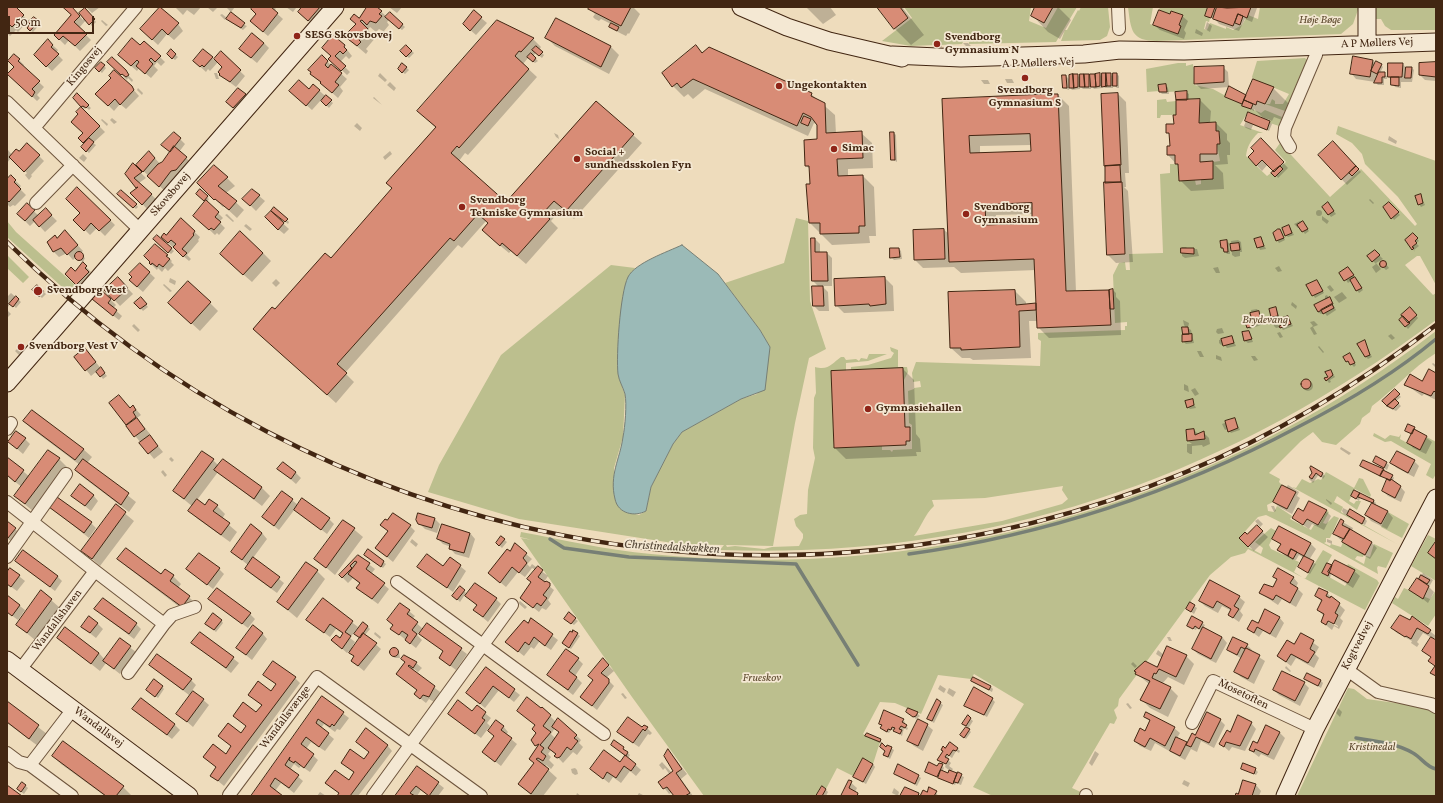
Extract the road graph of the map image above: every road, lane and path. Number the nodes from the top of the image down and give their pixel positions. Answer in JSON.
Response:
{"nodes":[{"id":1,"x":136,"y":7,"type":"edge"},
{"id":2,"x":335,"y":7,"type":"edge"},
{"id":3,"x":741,"y":7,"type":"edge"},
{"id":4,"x":1118,"y":7,"type":"edge"},
{"id":5,"x":1367,"y":7,"type":"edge"},
{"id":6,"x":1119,"y":30,"type":"dead end"},
{"id":7,"x":1436,"y":42,"type":"edge"},
{"id":8,"x":1367,"y":44,"type":"junction"},
{"id":9,"x":1317,"y":46,"type":"junction"},
{"id":10,"x":7,"y":102,"type":"edge"},
{"id":11,"x":34,"y":128,"type":"junction"},
{"id":12,"x":1290,"y":147,"type":"dead end"},
{"id":13,"x":73,"y":165,"type":"junction"},
{"id":14,"x":36,"y":203,"type":"dead end"},
{"id":15,"x":140,"y":230,"type":"junction"},
{"id":16,"x":7,"y":383,"type":"edge"},
{"id":17,"x":66,"y":474,"type":"dead end"},
{"id":18,"x":1436,"y":498,"type":"edge"},
{"id":19,"x":7,"y":502,"type":"edge"},
{"id":20,"x":33,"y":521,"type":"junction"},
{"id":21,"x":7,"y":557,"type":"edge"},
{"id":22,"x":95,"y":571,"type":"junction"},
{"id":23,"x":397,"y":582,"type":"dead end"},
{"id":24,"x":512,"y":605,"type":"dead end"},
{"id":25,"x":195,"y":607,"type":"dead end"},
{"id":26,"x":164,"y":624,"type":"junction"},
{"id":27,"x":483,"y":644,"type":"junction"},
{"id":28,"x":14,"y":665,"type":"edge"},
{"id":29,"x":1346,"y":669,"type":"junction"},
{"id":30,"x":128,"y":672,"type":"dead end"},
{"id":31,"x":1436,"y":707,"type":"edge"},
{"id":32,"x":73,"y":709,"type":"junction"},
{"id":33,"x":1192,"y":723,"type":"dead end"},
{"id":34,"x":1315,"y":729,"type":"junction"},
{"id":35,"x":604,"y":734,"type":"dead end"},
{"id":36,"x":411,"y":746,"type":"junction"},
{"id":37,"x":7,"y":753,"type":"edge"},
{"id":38,"x":30,"y":765,"type":"junction"},
{"id":39,"x":229,"y":795,"type":"dead end"},
{"id":40,"x":72,"y":796,"type":"edge"},
{"id":41,"x":189,"y":796,"type":"edge"},
{"id":42,"x":373,"y":796,"type":"edge"},
{"id":43,"x":481,"y":796,"type":"edge"},
{"id":44,"x":1285,"y":796,"type":"edge"}],
"edges":[{"from":1,"to":11,"type":"street","name":"Kingosvej"},
{"from":2,"to":15,"type":"street","name":"Skovsbovej"},
{"from":3,"to":9,"type":"street","name":"A P Møllers Vej"},
{"from":4,"to":6,"type":"street"},
{"from":5,"to":8,"type":"street"},
{"from":7,"to":8,"type":"street","name":"A P Møllers Vej"},
{"from":8,"to":9,"type":"street","name":"A P Møllers Vej"},
{"from":9,"to":12,"type":"street"},
{"from":10,"to":11,"type":"street"},
{"from":11,"to":13,"type":"street"},
{"from":13,"to":14,"type":"street"},
{"from":13,"to":15,"type":"street"},
{"from":15,"to":16,"type":"street","name":"Skovsbovej"},
{"from":17,"to":20,"type":"street"},
{"from":18,"to":29,"type":"street","name":"Kogtvedvej"},
{"from":19,"to":20,"type":"street"},
{"from":20,"to":21,"type":"street"},
{"from":20,"to":22,"type":"street"},
{"from":22,"to":26,"type":"street"},
{"from":22,"to":28,"type":"street","name":"Wandallshaven"},
{"from":23,"to":27,"type":"street"},
{"from":24,"to":27,"type":"street"},
{"from":25,"to":26,"type":"street"},
{"from":26,"to":30,"type":"street"},
{"from":27,"to":35,"type":"street"},
{"from":27,"to":36,"type":"street"},
{"from":28,"to":32,"type":"street","name":"Wandallsvej"},
{"from":29,"to":31,"type":"street"},
{"from":29,"to":34,"type":"street","name":"Kogtvedvej"},
{"from":32,"to":38,"type":"street"},
{"from":32,"to":41,"type":"street","name":"Wandallsvej"},
{"from":33,"to":34,"type":"street","name":"Mosetoften"},
{"from":34,"to":44,"type":"street","name":"Kogtvedvej"},
{"from":36,"to":39,"type":"street","name":"Wandallsvænge"},
{"from":36,"to":42,"type":"street"},
{"from":36,"to":43,"type":"street","name":"Wandallsvænge"},
{"from":37,"to":38,"type":"street"},
{"from":38,"to":40,"type":"street"}]}
